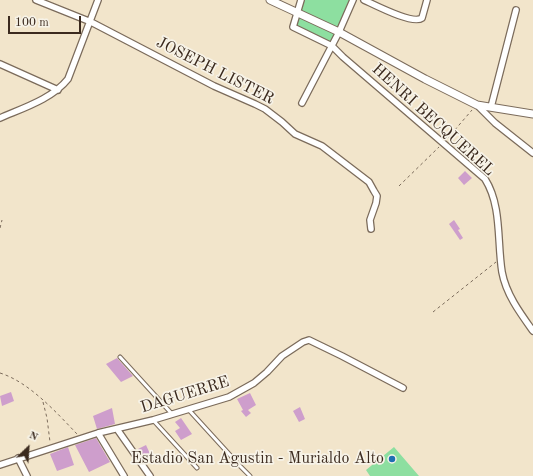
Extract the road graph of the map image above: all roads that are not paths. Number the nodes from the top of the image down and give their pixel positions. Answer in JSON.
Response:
{"nodes":[{"id":1,"x":36,"y":0,"type":"edge"},
{"id":2,"x":98,"y":0,"type":"edge"},
{"id":3,"x":270,"y":0,"type":"edge"},
{"id":4,"x":301,"y":0,"type":"edge"},
{"id":5,"x":353,"y":0,"type":"edge"},
{"id":6,"x":364,"y":0,"type":"edge"},
{"id":7,"x":427,"y":0,"type":"edge"},
{"id":8,"x":516,"y":10,"type":"dead end"},
{"id":9,"x":296,"y":13,"type":"junction"},
{"id":10,"x":91,"y":22,"type":"junction"},
{"id":11,"x":340,"y":32,"type":"junction"},
{"id":12,"x":332,"y":46,"type":"junction"},
{"id":13,"x":0,"y":64,"type":"edge"},
{"id":14,"x":58,"y":90,"type":"junction"},
{"id":15,"x":302,"y":103,"type":"dead end"},
{"id":16,"x":477,"y":105,"type":"junction"},
{"id":17,"x":490,"y":108,"type":"junction"},
{"id":18,"x":533,"y":114,"type":"edge"},
{"id":19,"x":0,"y":118,"type":"edge"},
{"id":20,"x":533,"y":152,"type":"edge"},
{"id":21,"x":370,"y":229,"type":"dead end"},
{"id":22,"x":533,"y":331,"type":"edge"},
{"id":23,"x":120,"y":357,"type":"dead end"},
{"id":24,"x":403,"y":388,"type":"dead end"},
{"id":25,"x":188,"y":409,"type":"junction"},
{"id":26,"x":172,"y":414,"type":"junction"},
{"id":27,"x":153,"y":420,"type":"junction"},
{"id":28,"x":117,"y":429,"type":"junction"},
{"id":29,"x":98,"y":433,"type":"junction"},
{"id":30,"x":18,"y":458,"type":"junction"},
{"id":31,"x":0,"y":465,"type":"edge"},
{"id":32,"x":197,"y":468,"type":"dead end"},
{"id":33,"x":28,"y":476,"type":"edge"},
{"id":34,"x":124,"y":476,"type":"edge"},
{"id":35,"x":150,"y":476,"type":"edge"},
{"id":36,"x":250,"y":476,"type":"edge"}],
"edges":[{"from":1,"to":10,"type":"street","name":"JOSEPH LISTER"},
{"from":2,"to":10,"type":"street"},
{"from":3,"to":9,"type":"street"},
{"from":4,"to":9,"type":"street"},
{"from":5,"to":11,"type":"street"},
{"from":6,"to":7,"type":"street"},
{"from":8,"to":17,"type":"street"},
{"from":9,"to":11,"type":"street"},
{"from":9,"to":12,"type":"street","name":"HENRI BECQUEREL"},
{"from":10,"to":14,"type":"street"},
{"from":10,"to":21,"type":"street","name":"JOSEPH LISTER"},
{"from":11,"to":12,"type":"street"},
{"from":11,"to":16,"type":"street"},
{"from":12,"to":15,"type":"street"},
{"from":12,"to":22,"type":"street","name":"HENRI BECQUEREL"},
{"from":13,"to":14,"type":"street"},
{"from":14,"to":19,"type":"street"},
{"from":16,"to":17,"type":"street"},
{"from":16,"to":20,"type":"street"},
{"from":17,"to":18,"type":"street"},
{"from":23,"to":26,"type":"lane"},
{"from":24,"to":25,"type":"street","name":"DAGUERRE"},
{"from":25,"to":26,"type":"street","name":"DAGUERRE"},
{"from":25,"to":36,"type":"lane"},
{"from":26,"to":27,"type":"street","name":"DAGUERRE"},
{"from":27,"to":28,"type":"street","name":"DAGUERRE"},
{"from":27,"to":32,"type":"lane"},
{"from":28,"to":29,"type":"street","name":"DAGUERRE"},
{"from":28,"to":35,"type":"street"},
{"from":29,"to":30,"type":"street","name":"DAGUERRE"},
{"from":29,"to":34,"type":"street"},
{"from":30,"to":31,"type":"street","name":"DAGUERRE"},
{"from":30,"to":33,"type":"street"}]}
